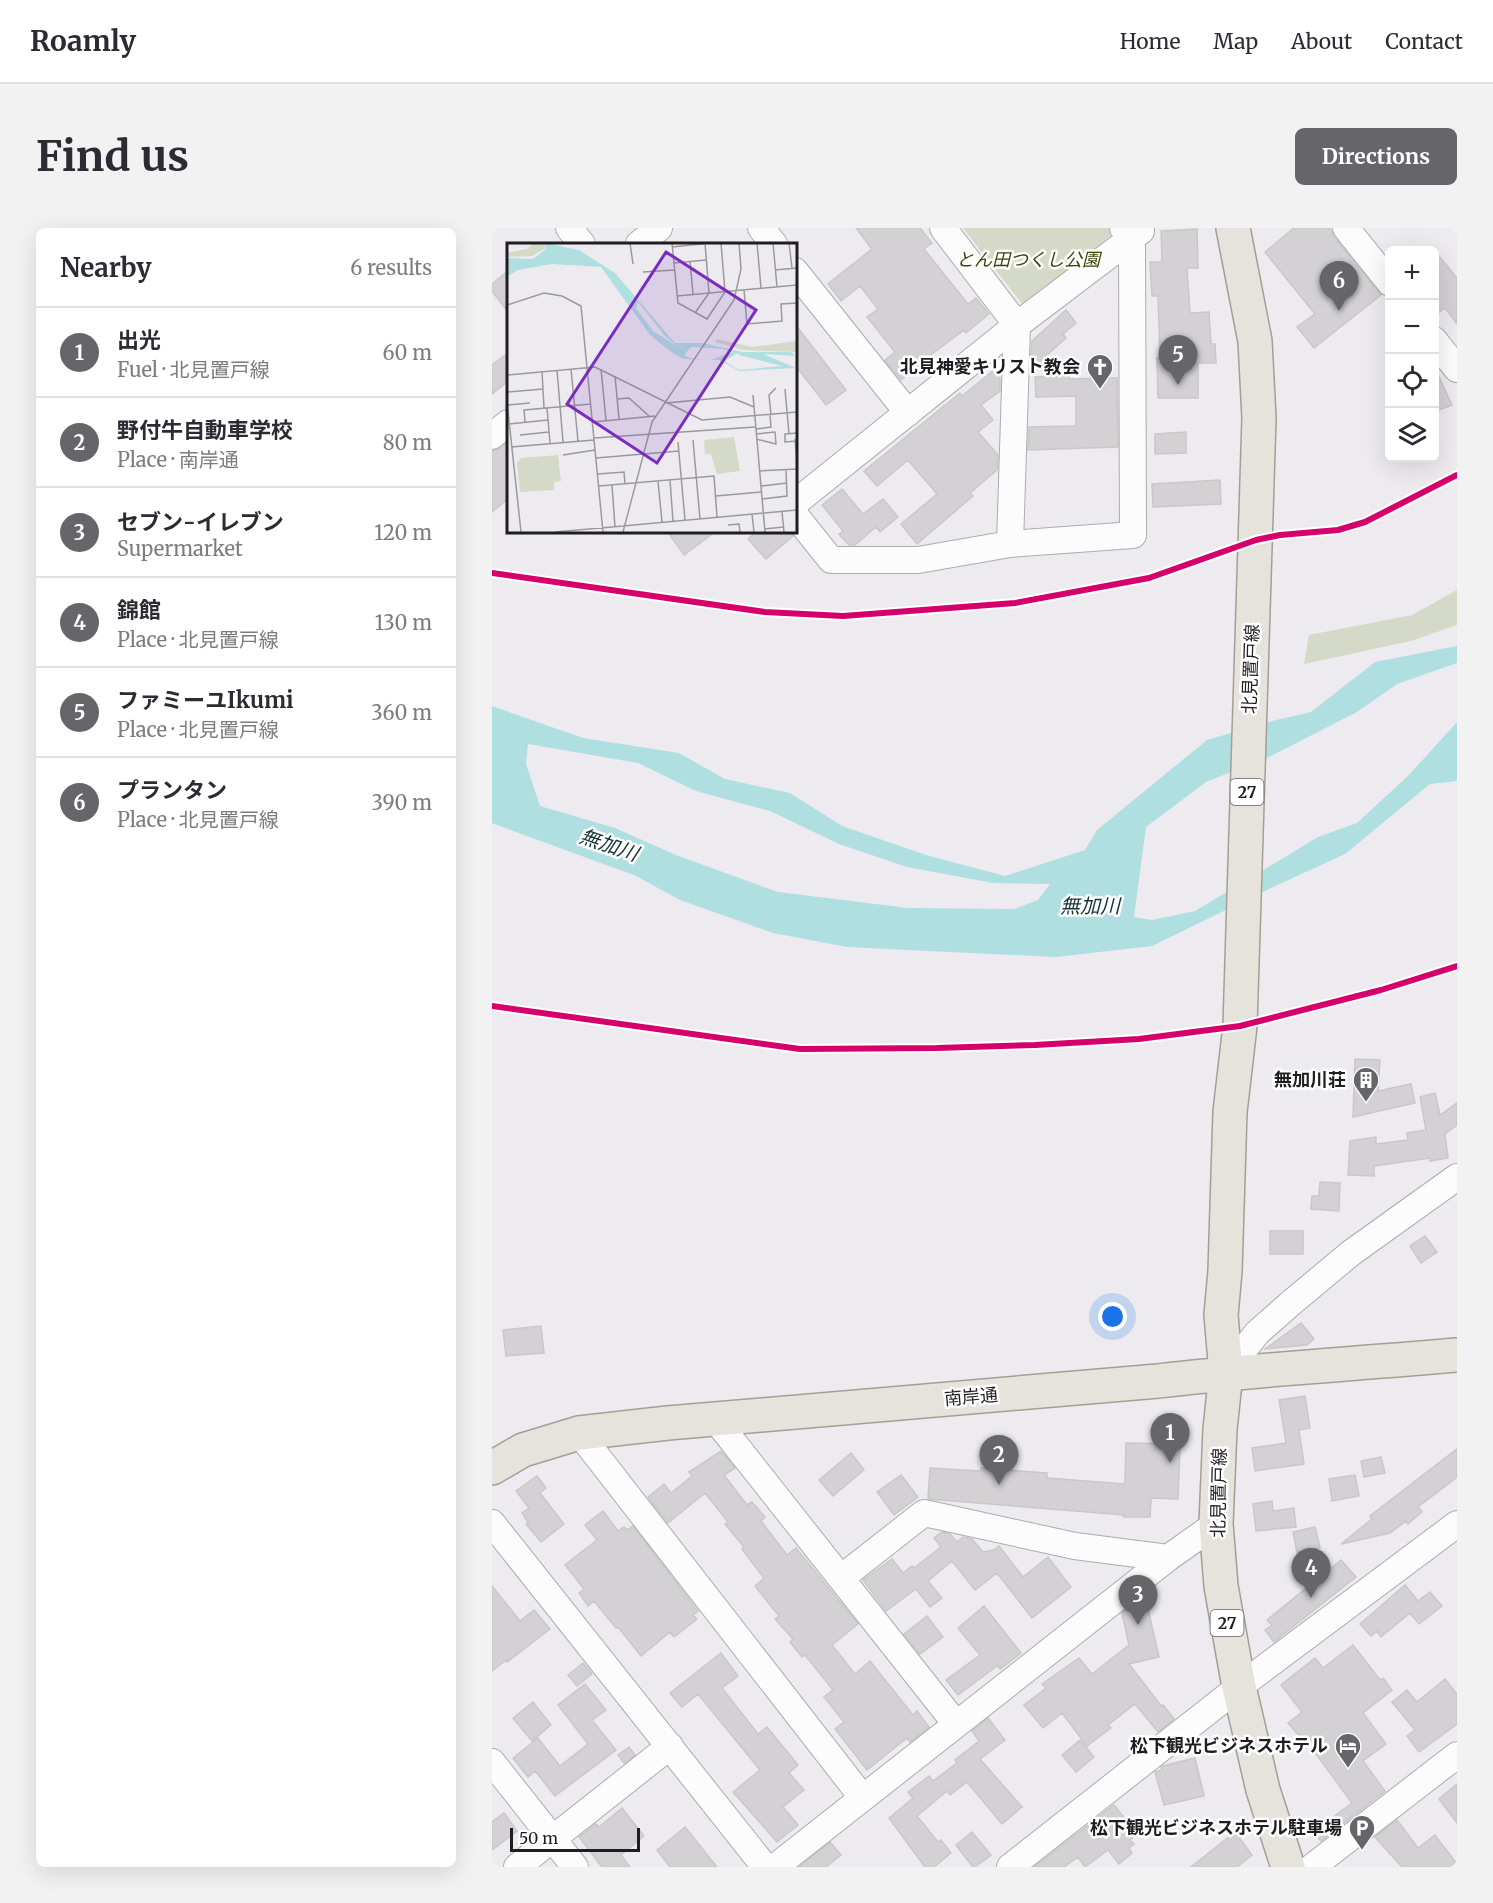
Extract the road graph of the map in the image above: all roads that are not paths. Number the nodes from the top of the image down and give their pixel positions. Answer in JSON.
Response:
{"nodes":[{"id":1,"x":570,"y":228,"type":"edge"},
{"id":2,"x":659,"y":228,"type":"edge"},
{"id":3,"x":761,"y":228,"type":"edge"},
{"id":4,"x":943,"y":228,"type":"edge"},
{"id":5,"x":1217,"y":228,"type":"edge"},
{"id":6,"x":1233,"y":228,"type":"edge"},
{"id":7,"x":1346,"y":228,"type":"edge"},
{"id":8,"x":1133,"y":232,"type":"edge"},
{"id":9,"x":581,"y":243,"type":"edge"},
{"id":10,"x":640,"y":243,"type":"edge"},
{"id":11,"x":773,"y":243,"type":"edge"},
{"id":12,"x":796,"y":272,"type":"edge"},
{"id":13,"x":1385,"y":278,"type":"edge"},
{"id":14,"x":1017,"y":325,"type":"junction"},
{"id":15,"x":1439,"y":346,"type":"edge"},
{"id":16,"x":1457,"y":369,"type":"edge"},
{"id":17,"x":908,"y":413,"type":"junction"},
{"id":18,"x":507,"y":424,"type":"edge"},
{"id":19,"x":492,"y":436,"type":"edge"},
{"id":20,"x":796,"y":502,"type":"edge"},
{"id":21,"x":796,"y":516,"type":"edge"},
{"id":22,"x":1010,"y":544,"type":"junction"},
{"id":23,"x":1245,"y":560,"type":"junction"},
{"id":24,"x":1457,"y":1177,"type":"edge"},
{"id":25,"x":1457,"y":1355,"type":"edge"},
{"id":26,"x":1226,"y":1373,"type":"junction"},
{"id":27,"x":715,"y":1419,"type":"junction"},
{"id":28,"x":579,"y":1433,"type":"junction"},
{"id":29,"x":492,"y":1468,"type":"edge"},
{"id":30,"x":492,"y":1523,"type":"edge"},
{"id":31,"x":1216,"y":1524,"type":"junction"},
{"id":32,"x":1457,"y":1524,"type":"edge"},
{"id":33,"x":1168,"y":1558,"type":"junction"},
{"id":34,"x":840,"y":1578,"type":"junction"},
{"id":35,"x":1239,"y":1687,"type":"junction"},
{"id":36,"x":956,"y":1724,"type":"junction"},
{"id":37,"x":670,"y":1746,"type":"junction"},
{"id":38,"x":1457,"y":1755,"type":"edge"},
{"id":39,"x":492,"y":1762,"type":"edge"},
{"id":40,"x":862,"y":1797,"type":"junction"},
{"id":41,"x":553,"y":1839,"type":"junction"},
{"id":42,"x":518,"y":1867,"type":"edge"},
{"id":43,"x":575,"y":1867,"type":"edge"},
{"id":44,"x":765,"y":1867,"type":"edge"},
{"id":45,"x":775,"y":1867,"type":"edge"},
{"id":46,"x":1010,"y":1867,"type":"edge"},
{"id":47,"x":1288,"y":1867,"type":"edge"},
{"id":48,"x":1312,"y":1867,"type":"edge"}],
"edges":[{"from":1,"to":9,"type":"street"},
{"from":2,"to":10,"type":"street"},
{"from":3,"to":11,"type":"street"},
{"from":4,"to":14,"type":"street"},
{"from":5,"to":23,"type":"main road","name":"北見置戸線","number":"27"},
{"from":6,"to":23,"type":"main road","name":"北見置戸線","number":"27"},
{"from":7,"to":13,"type":"street"},
{"from":8,"to":14,"type":"street"},
{"from":8,"to":22,"type":"street"},
{"from":12,"to":17,"type":"street"},
{"from":14,"to":17,"type":"street"},
{"from":14,"to":22,"type":"street"},
{"from":15,"to":16,"type":"street"},
{"from":17,"to":20,"type":"street"},
{"from":18,"to":19,"type":"street"},
{"from":21,"to":22,"type":"street"},
{"from":23,"to":26,"type":"main road","name":"北見置戸線","number":"27"},
{"from":24,"to":26,"type":"street"},
{"from":25,"to":26,"type":"main road","name":"南岸通"},
{"from":26,"to":27,"type":"main road","name":"南岸通"},
{"from":26,"to":31,"type":"main road","name":"北見置戸線","number":"27"},
{"from":27,"to":28,"type":"main road","name":"南岸通"},
{"from":27,"to":34,"type":"street"},
{"from":28,"to":29,"type":"main road","name":"南岸通"},
{"from":28,"to":40,"type":"street"},
{"from":30,"to":37,"type":"street"},
{"from":31,"to":33,"type":"street"},
{"from":31,"to":35,"type":"main road","name":"北見置戸線","number":"27"},
{"from":32,"to":35,"type":"street"},
{"from":33,"to":34,"type":"street"},
{"from":33,"to":36,"type":"street"},
{"from":34,"to":36,"type":"street"},
{"from":35,"to":46,"type":"street"},
{"from":35,"to":47,"type":"main road","name":"北見置戸線","number":"27"},
{"from":36,"to":40,"type":"street"},
{"from":37,"to":41,"type":"street"},
{"from":37,"to":44,"type":"street"},
{"from":38,"to":48,"type":"street"},
{"from":39,"to":41,"type":"street"},
{"from":40,"to":45,"type":"street"},
{"from":41,"to":42,"type":"street"},
{"from":41,"to":43,"type":"street"}]}
